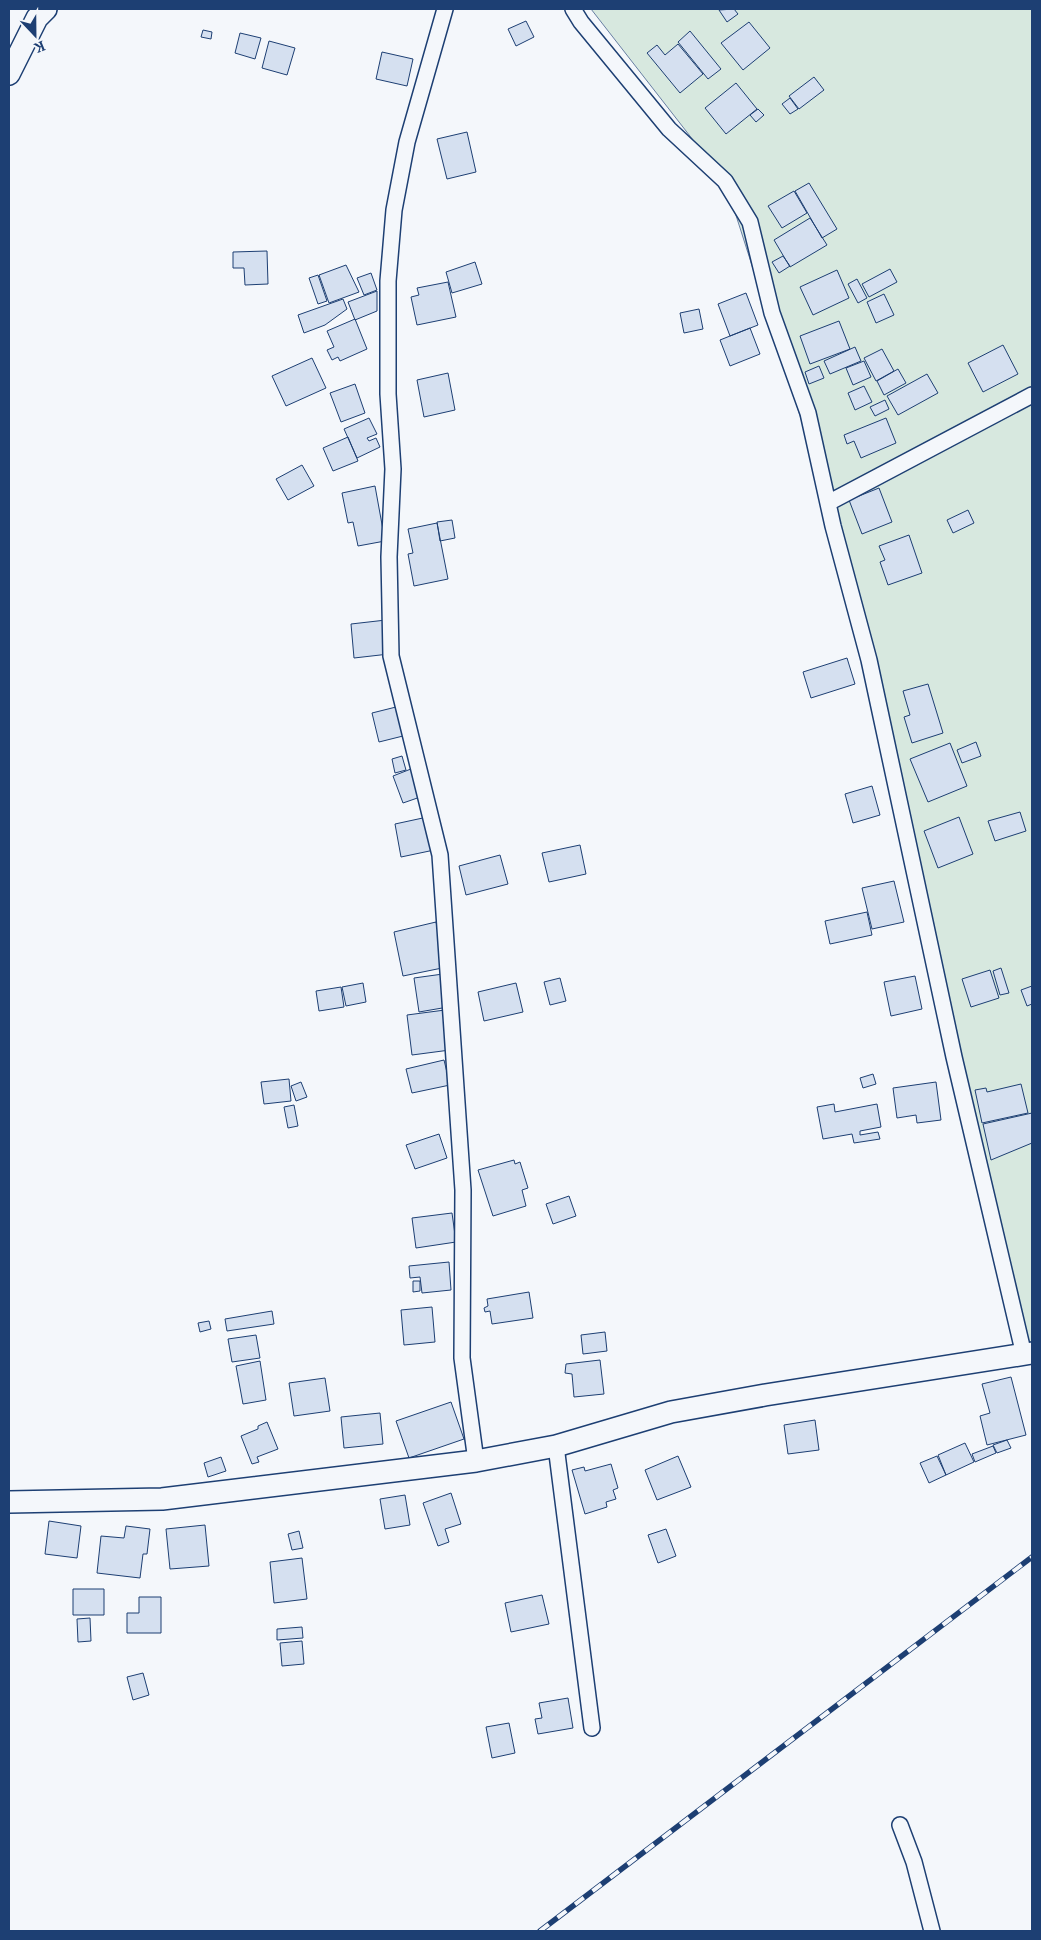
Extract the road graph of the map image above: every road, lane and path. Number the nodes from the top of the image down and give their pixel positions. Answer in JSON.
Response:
{"nodes":[{"id":1,"x":46,"y":9,"type":"edge"},
{"id":2,"x":445,"y":9,"type":"edge"},
{"id":3,"x":573,"y":9,"type":"edge"},
{"id":4,"x":9,"y":74,"type":"edge"},
{"id":5,"x":1032,"y":395,"type":"edge"},
{"id":6,"x":828,"y":503,"type":"junction"},
{"id":7,"x":1028,"y":1354,"type":"edge"},
{"id":8,"x":556,"y":1446,"type":"junction"},
{"id":9,"x":476,"y":1461,"type":"junction"},
{"id":10,"x":9,"y":1502,"type":"edge"},
{"id":11,"x":592,"y":1728,"type":"dead end"},
{"id":12,"x":900,"y":1824,"type":"dead end"},
{"id":13,"x":932,"y":1931,"type":"edge"}],
"edges":[{"from":1,"to":4,"type":"street"},
{"from":2,"to":9,"type":"street"},
{"from":3,"to":6,"type":"street"},
{"from":5,"to":6,"type":"street"},
{"from":6,"to":7,"type":"street"},
{"from":7,"to":8,"type":"street"},
{"from":8,"to":9,"type":"street"},
{"from":8,"to":11,"type":"street"},
{"from":9,"to":10,"type":"street"},
{"from":12,"to":13,"type":"street"}]}
